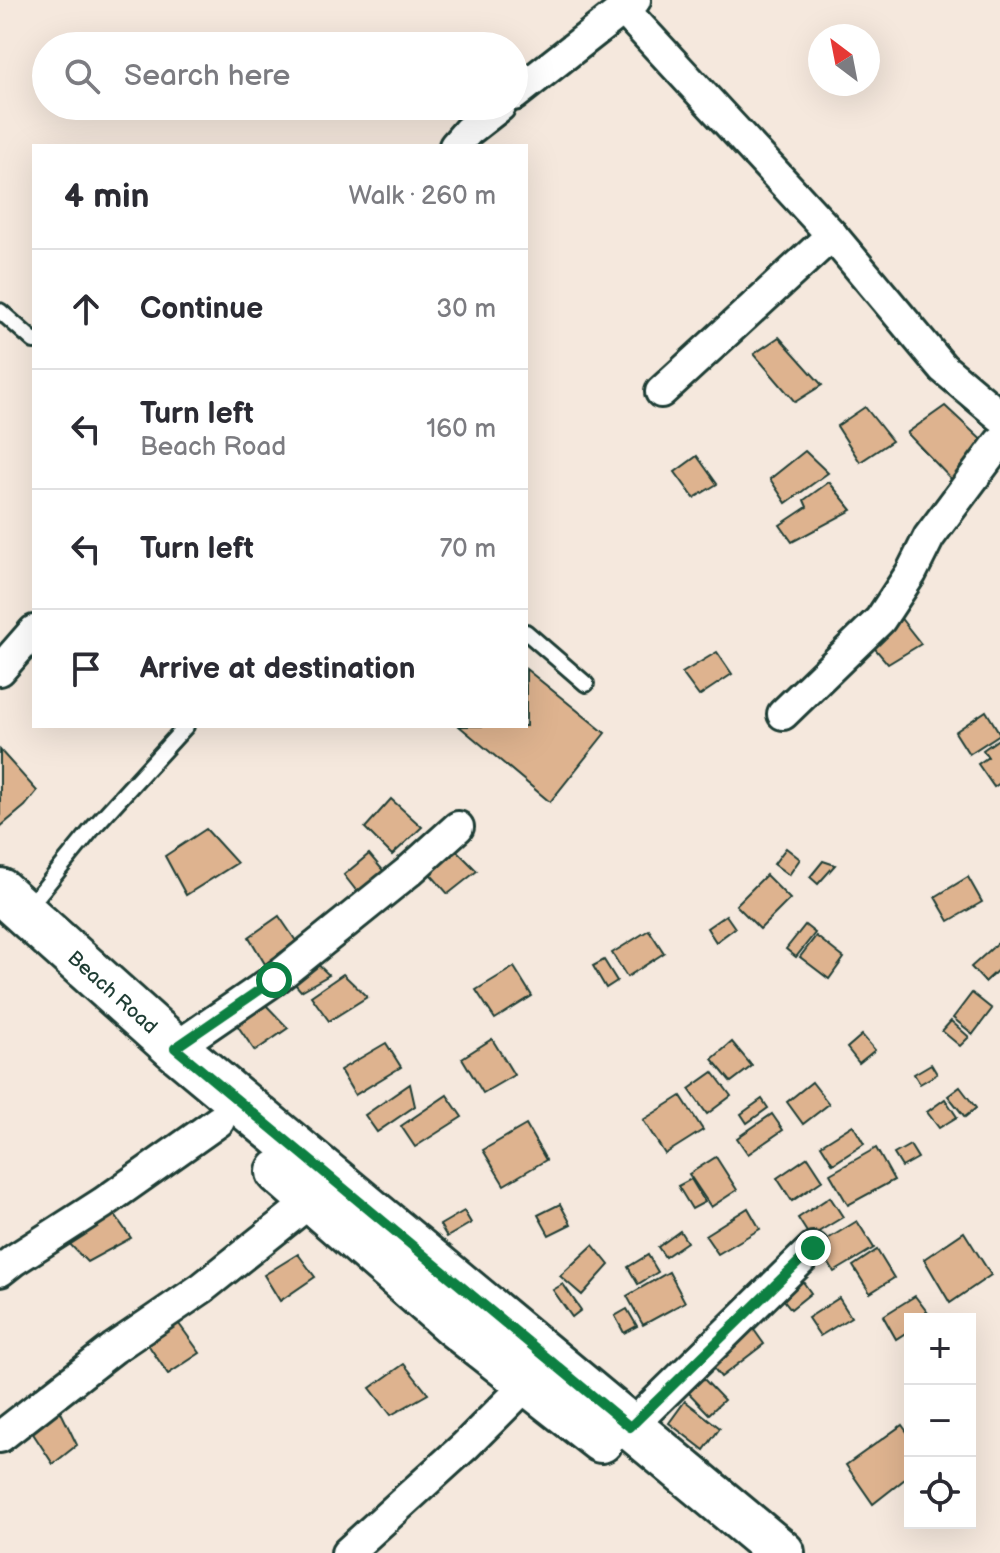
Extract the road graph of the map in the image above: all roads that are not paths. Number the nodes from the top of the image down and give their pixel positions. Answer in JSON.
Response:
{"nodes":[{"id":1,"x":631,"y":3,"type":"edge"},
{"id":2,"x":528,"y":84,"type":"edge"},
{"id":3,"x":482,"y":120,"type":"edge"},
{"id":4,"x":457,"y":144,"type":"edge"},
{"id":5,"x":832,"y":235,"type":"junction"},
{"id":6,"x":0,"y":311,"type":"edge"},
{"id":7,"x":32,"y":339,"type":"edge"},
{"id":8,"x":661,"y":392,"type":"dead end"},
{"id":9,"x":1000,"y":416,"type":"edge"},
{"id":10,"x":1000,"y":442,"type":"edge"},
{"id":11,"x":32,"y":633,"type":"edge"},
{"id":12,"x":528,"y":634,"type":"edge"},
{"id":13,"x":0,"y":670,"type":"edge"},
{"id":14,"x":586,"y":684,"type":"dead end"},
{"id":15,"x":783,"y":714,"type":"dead end"},
{"id":16,"x":184,"y":728,"type":"edge"},
{"id":17,"x":458,"y":827,"type":"dead end"},
{"id":18,"x":8,"y":909,"type":"edge"},
{"id":19,"x":175,"y":1048,"type":"junction"},
{"id":20,"x":219,"y":1121,"type":"junction"},
{"id":21,"x":311,"y":1201,"type":"junction"},
{"id":22,"x":813,"y":1248,"type":"dead end"},
{"id":23,"x":0,"y":1271,"type":"edge"},
{"id":24,"x":528,"y":1383,"type":"junction"},
{"id":25,"x":630,"y":1427,"type":"junction"},
{"id":26,"x":0,"y":1437,"type":"edge"},
{"id":27,"x":347,"y":1553,"type":"edge"},
{"id":28,"x":734,"y":1553,"type":"edge"},
{"id":29,"x":782,"y":1553,"type":"edge"}],
"edges":[{"from":1,"to":2,"type":"street"},
{"from":1,"to":5,"type":"street"},
{"from":3,"to":4,"type":"street"},
{"from":5,"to":8,"type":"street"},
{"from":5,"to":9,"type":"street"},
{"from":6,"to":7,"type":"lane"},
{"from":10,"to":15,"type":"street"},
{"from":11,"to":13,"type":"street"},
{"from":12,"to":14,"type":"lane"},
{"from":16,"to":18,"type":"lane"},
{"from":17,"to":19,"type":"street"},
{"from":18,"to":19,"type":"main road","name":"Beach Road"},
{"from":18,"to":20,"type":"main road"},
{"from":19,"to":25,"type":"main road","name":"Beach Road"},
{"from":20,"to":21,"type":"main road"},
{"from":20,"to":23,"type":"street"},
{"from":21,"to":24,"type":"main road"},
{"from":21,"to":26,"type":"street"},
{"from":22,"to":25,"type":"street"},
{"from":24,"to":27,"type":"street"},
{"from":24,"to":28,"type":"main road"},
{"from":25,"to":29,"type":"main road","name":"Beach Road"}]}
